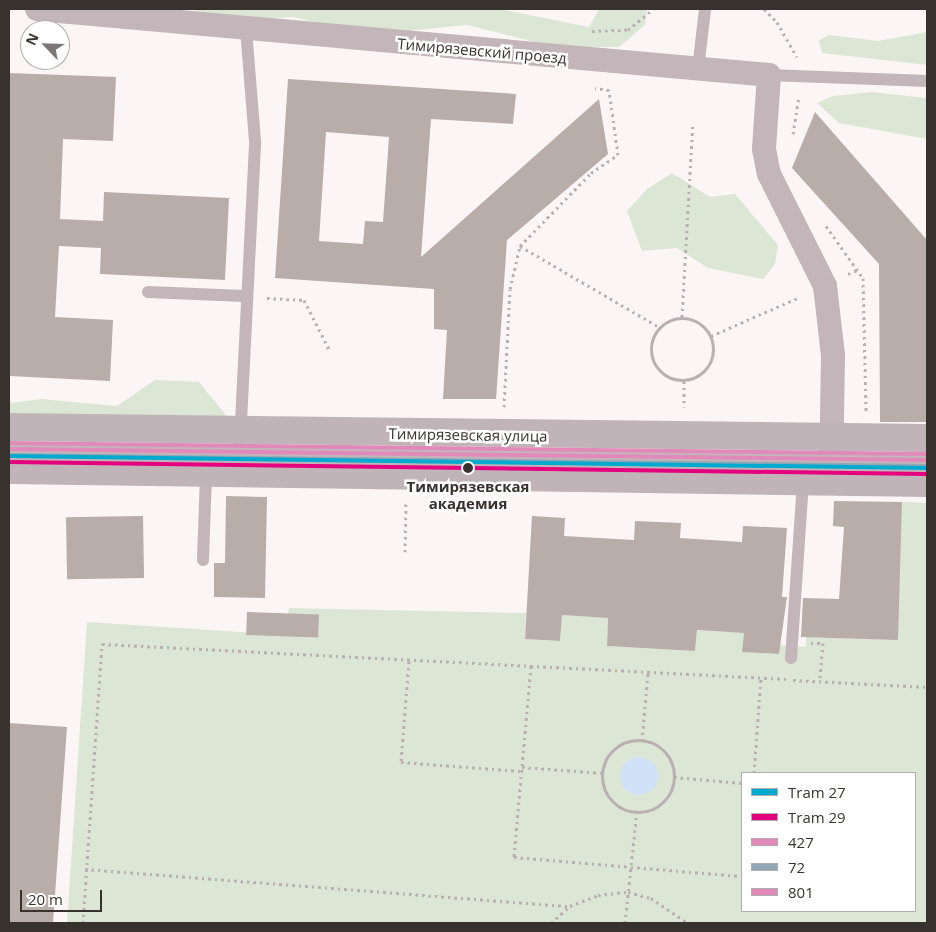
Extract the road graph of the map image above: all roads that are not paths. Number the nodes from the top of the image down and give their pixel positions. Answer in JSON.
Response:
{"nodes":[{"id":1,"x":37,"y":9,"type":"edge"},
{"id":2,"x":705,"y":9,"type":"edge"},
{"id":3,"x":132,"y":13,"type":"edge"},
{"id":4,"x":246,"y":30,"type":"junction"},
{"id":5,"x":698,"y":69,"type":"junction"},
{"id":6,"x":769,"y":75,"type":"junction"},
{"id":7,"x":927,"y":80,"type":"edge"},
{"id":8,"x":148,"y":292,"type":"dead end"},
{"id":9,"x":244,"y":296,"type":"junction"},
{"id":10,"x":9,"y":428,"type":"edge"},
{"id":11,"x":927,"y":438,"type":"edge"},
{"id":12,"x":9,"y":449,"type":"edge"},
{"id":13,"x":240,"y":454,"type":"junction"},
{"id":14,"x":831,"y":460,"type":"junction"},
{"id":15,"x":927,"y":460,"type":"edge"},
{"id":16,"x":9,"y":470,"type":"edge"},
{"id":17,"x":206,"y":475,"type":"junction"},
{"id":18,"x":803,"y":482,"type":"junction"},
{"id":19,"x":927,"y":483,"type":"edge"},
{"id":20,"x":203,"y":560,"type":"dead end"},
{"id":21,"x":791,"y":658,"type":"dead end"}],
"edges":[{"from":1,"to":3,"type":"street","name":"Тимирязевский проезд"},
{"from":2,"to":5,"type":"lane"},
{"from":3,"to":4,"type":"street","name":"Тимирязевский проезд"},
{"from":4,"to":5,"type":"street","name":"Тимирязевский проезд"},
{"from":4,"to":9,"type":"lane"},
{"from":5,"to":6,"type":"street","name":"Тимирязевский проезд"},
{"from":6,"to":7,"type":"lane","name":"Тимирязевский проезд"},
{"from":6,"to":14,"type":"street"},
{"from":8,"to":9,"type":"lane"},
{"from":9,"to":13,"type":"lane"},
{"from":10,"to":13,"type":"main road","name":"Тимирязевская улица"},
{"from":11,"to":14,"type":"main road","name":"Тимирязевская улица"},
{"from":12,"to":13,"type":"lane"},
{"from":13,"to":14,"type":"main road","name":"Тимирязевская улица"},
{"from":13,"to":17,"type":"main road","name":"Тимирязевская улица"},
{"from":13,"to":18,"type":"main road","name":"Тимирязевская улица"},
{"from":14,"to":15,"type":"lane"},
{"from":14,"to":18,"type":"main road","name":"Тимирязевская улица"},
{"from":14,"to":19,"type":"main road","name":"Тимирязевская улица"},
{"from":16,"to":17,"type":"main road","name":"Тимирязевская улица"},
{"from":17,"to":20,"type":"lane"},
{"from":18,"to":21,"type":"lane"}]}
